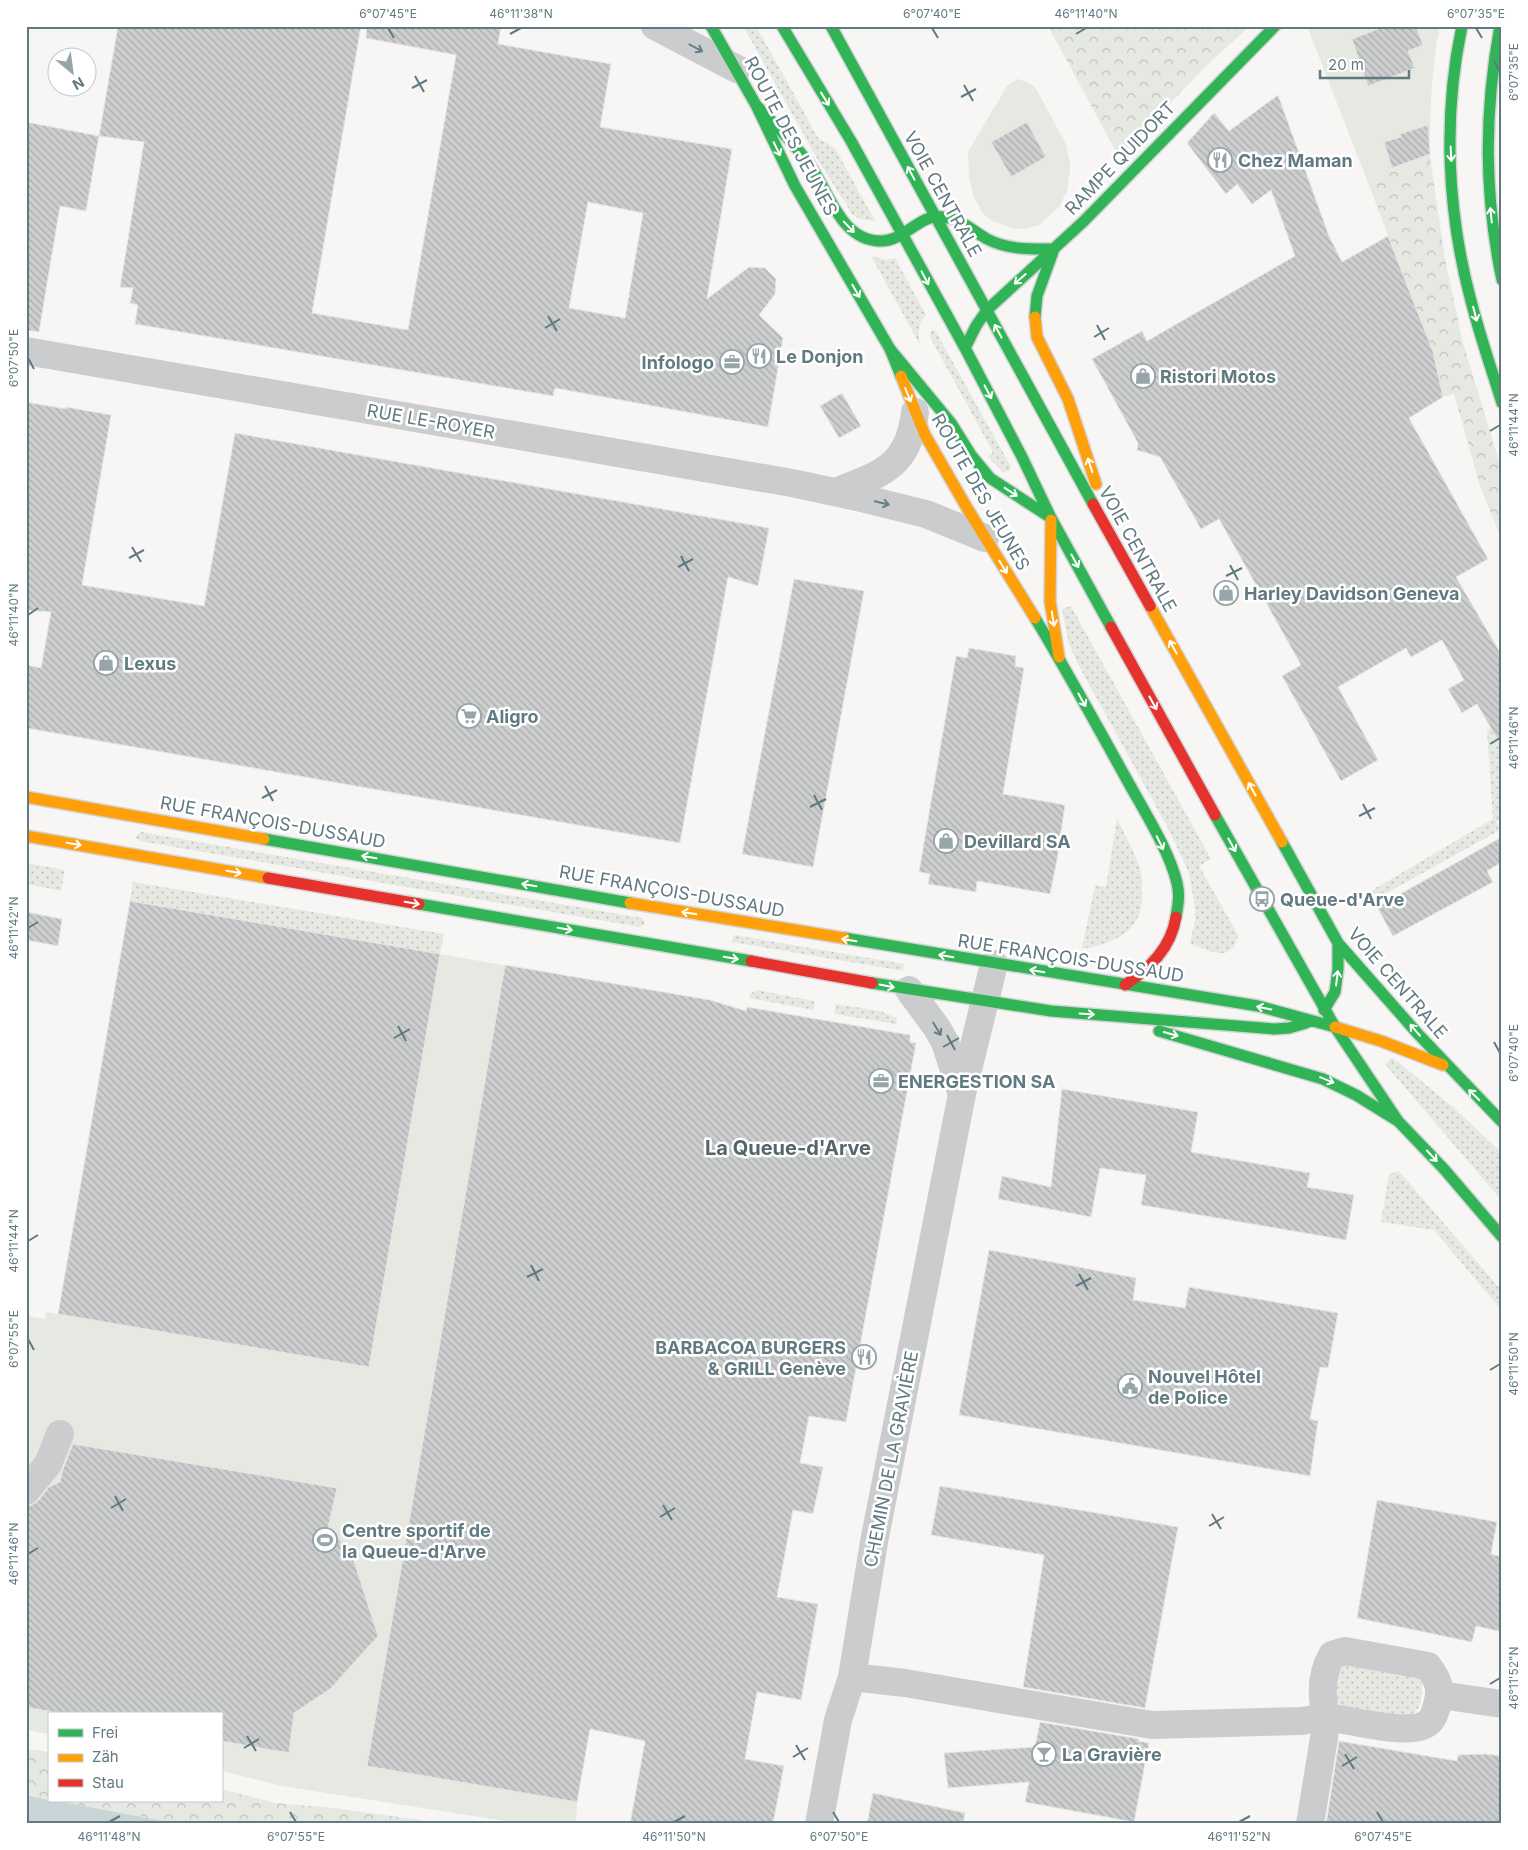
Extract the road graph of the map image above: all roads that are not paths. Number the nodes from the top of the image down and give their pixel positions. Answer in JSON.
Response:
{"nodes":[{"id":1,"x":655,"y":26,"type":"edge"},
{"id":2,"x":711,"y":26,"type":"edge"},
{"id":3,"x":782,"y":26,"type":"edge"},
{"id":4,"x":831,"y":26,"type":"edge"},
{"id":5,"x":1462,"y":26,"type":"edge"},
{"id":6,"x":1500,"y":26,"type":"edge"},
{"id":7,"x":1273,"y":28,"type":"edge"},
{"id":8,"x":736,"y":69,"type":"junction"},
{"id":9,"x":756,"y":105,"type":"junction"},
{"id":10,"x":934,"y":216,"type":"junction"},
{"id":11,"x":902,"y":235,"type":"junction"},
{"id":12,"x":1054,"y":249,"type":"junction"},
{"id":13,"x":1502,"y":280,"type":"edge"},
{"id":14,"x":987,"y":310,"type":"junction"},
{"id":15,"x":965,"y":348,"type":"junction"},
{"id":16,"x":890,"y":350,"type":"junction"},
{"id":17,"x":26,"y":351,"type":"edge"},
{"id":18,"x":1502,"y":403,"type":"edge"},
{"id":19,"x":915,"y":412,"type":"junction"},
{"id":20,"x":835,"y":492,"type":"junction"},
{"id":21,"x":1051,"y":518,"type":"junction"},
{"id":22,"x":985,"y":538,"type":"junction"},
{"id":23,"x":1115,"y":545,"type":"junction"},
{"id":24,"x":1059,"y":657,"type":"junction"},
{"id":25,"x":26,"y":797,"type":"edge"},
{"id":26,"x":26,"y":836,"type":"edge"},
{"id":27,"x":1338,"y":943,"type":"junction"},
{"id":28,"x":994,"y":964,"type":"junction"},
{"id":29,"x":1125,"y":985,"type":"junction"},
{"id":30,"x":908,"y":990,"type":"junction"},
{"id":31,"x":984,"y":1001,"type":"junction"},
{"id":32,"x":1324,"y":1010,"type":"junction"},
{"id":33,"x":1107,"y":1016,"type":"junction"},
{"id":34,"x":1311,"y":1021,"type":"junction"},
{"id":35,"x":1335,"y":1028,"type":"junction"},
{"id":36,"x":1447,"y":1067,"type":"junction"},
{"id":37,"x":962,"y":1094,"type":"junction"},
{"id":38,"x":1398,"y":1122,"type":"junction"},
{"id":39,"x":1502,"y":1122,"type":"edge"},
{"id":40,"x":1502,"y":1237,"type":"edge"},
{"id":41,"x":60,"y":1434,"type":"dead end"},
{"id":42,"x":26,"y":1491,"type":"edge"},
{"id":43,"x":852,"y":1677,"type":"junction"},
{"id":44,"x":1440,"y":1695,"type":"junction"},
{"id":45,"x":1502,"y":1704,"type":"edge"},
{"id":46,"x":1326,"y":1717,"type":"junction"},
{"id":47,"x":819,"y":1824,"type":"edge"},
{"id":48,"x":1310,"y":1824,"type":"edge"}],
"edges":[{"from":1,"to":8,"type":"street","one_way":true},
{"from":2,"to":8,"type":"main road","name":"ROUTE DES JEUNES"},
{"from":3,"to":11,"type":"main road","one_way":true},
{"from":10,"to":4,"type":"main road","name":"VOIE CENTRALE","one_way":true},
{"from":5,"to":18,"type":"main road","one_way":true},
{"from":13,"to":6,"type":"main road","one_way":true},
{"from":7,"to":12,"type":"main road","name":"RAMPE QUIDORT"},
{"from":8,"to":9,"type":"main road","name":"ROUTE DES JEUNES"},
{"from":9,"to":11,"type":"main road","one_way":true},
{"from":9,"to":16,"type":"main road","name":"ROUTE DES JEUNES","one_way":true},
{"from":10,"to":11,"type":"main road"},
{"from":10,"to":12,"type":"main road"},
{"from":10,"to":14,"type":"main road","name":"VOIE CENTRALE"},
{"from":11,"to":15,"type":"main road","one_way":true},
{"from":12,"to":14,"type":"main road","name":"RAMPE QUIDORT","one_way":true},
{"from":23,"to":12,"type":"main road","one_way":true},
{"from":14,"to":15,"type":"main road","name":"RAMPE QUIDORT"},
{"from":23,"to":14,"type":"main road","name":"VOIE CENTRALE","one_way":true},
{"from":15,"to":21,"type":"main road","one_way":true},
{"from":16,"to":19,"type":"main road","name":"ROUTE DES JEUNES","one_way":true},
{"from":16,"to":21,"type":"main road","one_way":true},
{"from":17,"to":20,"type":"street","name":"RUE LE-ROYER"},
{"from":19,"to":20,"type":"street"},
{"from":19,"to":22,"type":"main road","name":"ROUTE DES JEUNES"},
{"from":20,"to":22,"type":"street","name":"RUE LE-ROYER","one_way":true},
{"from":21,"to":24,"type":"main road","one_way":true},
{"from":21,"to":32,"type":"main road","one_way":true},
{"from":22,"to":24,"type":"main road","name":"ROUTE DES JEUNES","one_way":true},
{"from":27,"to":23,"type":"main road","name":"VOIE CENTRALE","one_way":true},
{"from":24,"to":29,"type":"main road","name":"ROUTE DES JEUNES","one_way":true},
{"from":28,"to":25,"type":"main road","name":"RUE FRANÇOIS-DUSSAUD","one_way":true},
{"from":26,"to":30,"type":"main road","one_way":true},
{"from":32,"to":27,"type":"main road","one_way":true},
{"from":36,"to":27,"type":"main road","name":"VOIE CENTRALE","one_way":true},
{"from":29,"to":28,"type":"main road","name":"RUE FRANÇOIS-DUSSAUD","one_way":true},
{"from":28,"to":31,"type":"street","name":"CHEMIN DE LA GRAVIÈRE"},
{"from":34,"to":29,"type":"main road","name":"RUE FRANÇOIS-DUSSAUD","one_way":true},
{"from":30,"to":31,"type":"main road"},
{"from":30,"to":37,"type":"street","name":"CHEMIN DE LA GRAVIÈRE","one_way":true},
{"from":31,"to":33,"type":"main road","one_way":true},
{"from":31,"to":37,"type":"street","name":"CHEMIN DE LA GRAVIÈRE"},
{"from":32,"to":34,"type":"main road"},
{"from":32,"to":35,"type":"main road"},
{"from":33,"to":34,"type":"main road"},
{"from":33,"to":38,"type":"main road","one_way":true},
{"from":34,"to":35,"type":"main road","name":"RUE FRANÇOIS-DUSSAUD"},
{"from":35,"to":36,"type":"main road","name":"RUE FRANÇOIS-DUSSAUD"},
{"from":35,"to":38,"type":"main road"},
{"from":39,"to":36,"type":"main road","one_way":true},
{"from":37,"to":43,"type":"street","name":"CHEMIN DE LA GRAVIÈRE"},
{"from":38,"to":40,"type":"main road","one_way":true},
{"from":41,"to":42,"type":"street"},
{"from":43,"to":46,"type":"street"},
{"from":43,"to":47,"type":"street","name":"CHEMIN DE LA GRAVIÈRE"},
{"from":44,"to":45,"type":"street"},
{"from":44,"to":46,"type":"street"},
{"from":44,"to":46,"type":"street"},
{"from":46,"to":48,"type":"street"}]}
